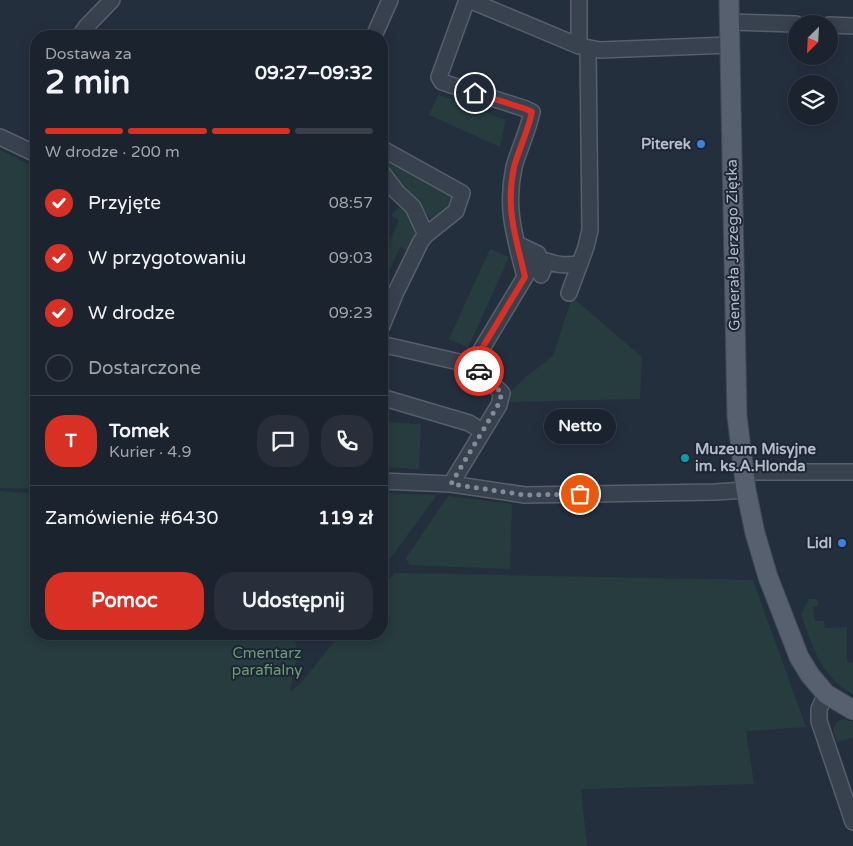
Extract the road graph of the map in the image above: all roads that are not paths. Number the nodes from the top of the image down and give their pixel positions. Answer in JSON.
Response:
{"nodes":[{"id":1,"x":112,"y":0,"type":"edge"},
{"id":2,"x":390,"y":0,"type":"edge"},
{"id":3,"x":468,"y":0,"type":"edge"},
{"id":4,"x":579,"y":0,"type":"edge"},
{"id":5,"x":729,"y":0,"type":"edge"},
{"id":6,"x":729,"y":22,"type":"junction"},
{"id":7,"x":788,"y":24,"type":"edge"},
{"id":8,"x":838,"y":25,"type":"edge"},
{"id":9,"x":853,"y":26,"type":"edge"},
{"id":10,"x":84,"y":30,"type":"edge"},
{"id":11,"x":377,"y":30,"type":"edge"},
{"id":12,"x":730,"y":45,"type":"junction"},
{"id":13,"x":583,"y":47,"type":"junction"},
{"id":14,"x":0,"y":137,"type":"edge"},
{"id":15,"x":30,"y":151,"type":"edge"},
{"id":16,"x":388,"y":152,"type":"edge"},
{"id":17,"x":388,"y":180,"type":"edge"},
{"id":18,"x":426,"y":235,"type":"junction"},
{"id":19,"x":580,"y":264,"type":"junction"},
{"id":20,"x":541,"y":275,"type":"dead end"},
{"id":21,"x":569,"y":293,"type":"dead end"},
{"id":22,"x":388,"y":311,"type":"edge"},
{"id":23,"x":388,"y":346,"type":"edge"},
{"id":24,"x":472,"y":365,"type":"junction"},
{"id":25,"x":388,"y":399,"type":"edge"},
{"id":26,"x":482,"y":431,"type":"junction"},
{"id":27,"x":853,"y":472,"type":"edge"},
{"id":28,"x":388,"y":481,"type":"edge"},
{"id":29,"x":744,"y":481,"type":"junction"},
{"id":30,"x":451,"y":484,"type":"junction"},
{"id":31,"x":826,"y":694,"type":"junction"},
{"id":32,"x":853,"y":710,"type":"edge"},
{"id":33,"x":853,"y":822,"type":"edge"}],
"edges":[{"from":1,"to":10,"type":"street"},
{"from":2,"to":11,"type":"street"},
{"from":3,"to":13,"type":"street"},
{"from":3,"to":24,"type":"street"},
{"from":4,"to":13,"type":"street"},
{"from":5,"to":6,"type":"main road","name":"Generała Jerzego Ziętka"},
{"from":6,"to":7,"type":"street"},
{"from":6,"to":12,"type":"main road","name":"Generała Jerzego Ziętka"},
{"from":8,"to":9,"type":"street"},
{"from":12,"to":13,"type":"street"},
{"from":12,"to":29,"type":"main road","name":"Generała Jerzego Ziętka"},
{"from":13,"to":19,"type":"street"},
{"from":14,"to":15,"type":"street"},
{"from":16,"to":18,"type":"street"},
{"from":17,"to":18,"type":"street"},
{"from":18,"to":22,"type":"street"},
{"from":19,"to":20,"type":"street"},
{"from":19,"to":21,"type":"street"},
{"from":23,"to":24,"type":"street"},
{"from":24,"to":26,"type":"street"},
{"from":25,"to":26,"type":"street"},
{"from":26,"to":30,"type":"street"},
{"from":27,"to":29,"type":"street"},
{"from":28,"to":30,"type":"street"},
{"from":29,"to":30,"type":"street"},
{"from":29,"to":31,"type":"main road","name":"Generała Jerzego Ziętka"},
{"from":31,"to":32,"type":"main road","name":"Generała Jerzego Ziętka"},
{"from":31,"to":33,"type":"street"}]}
